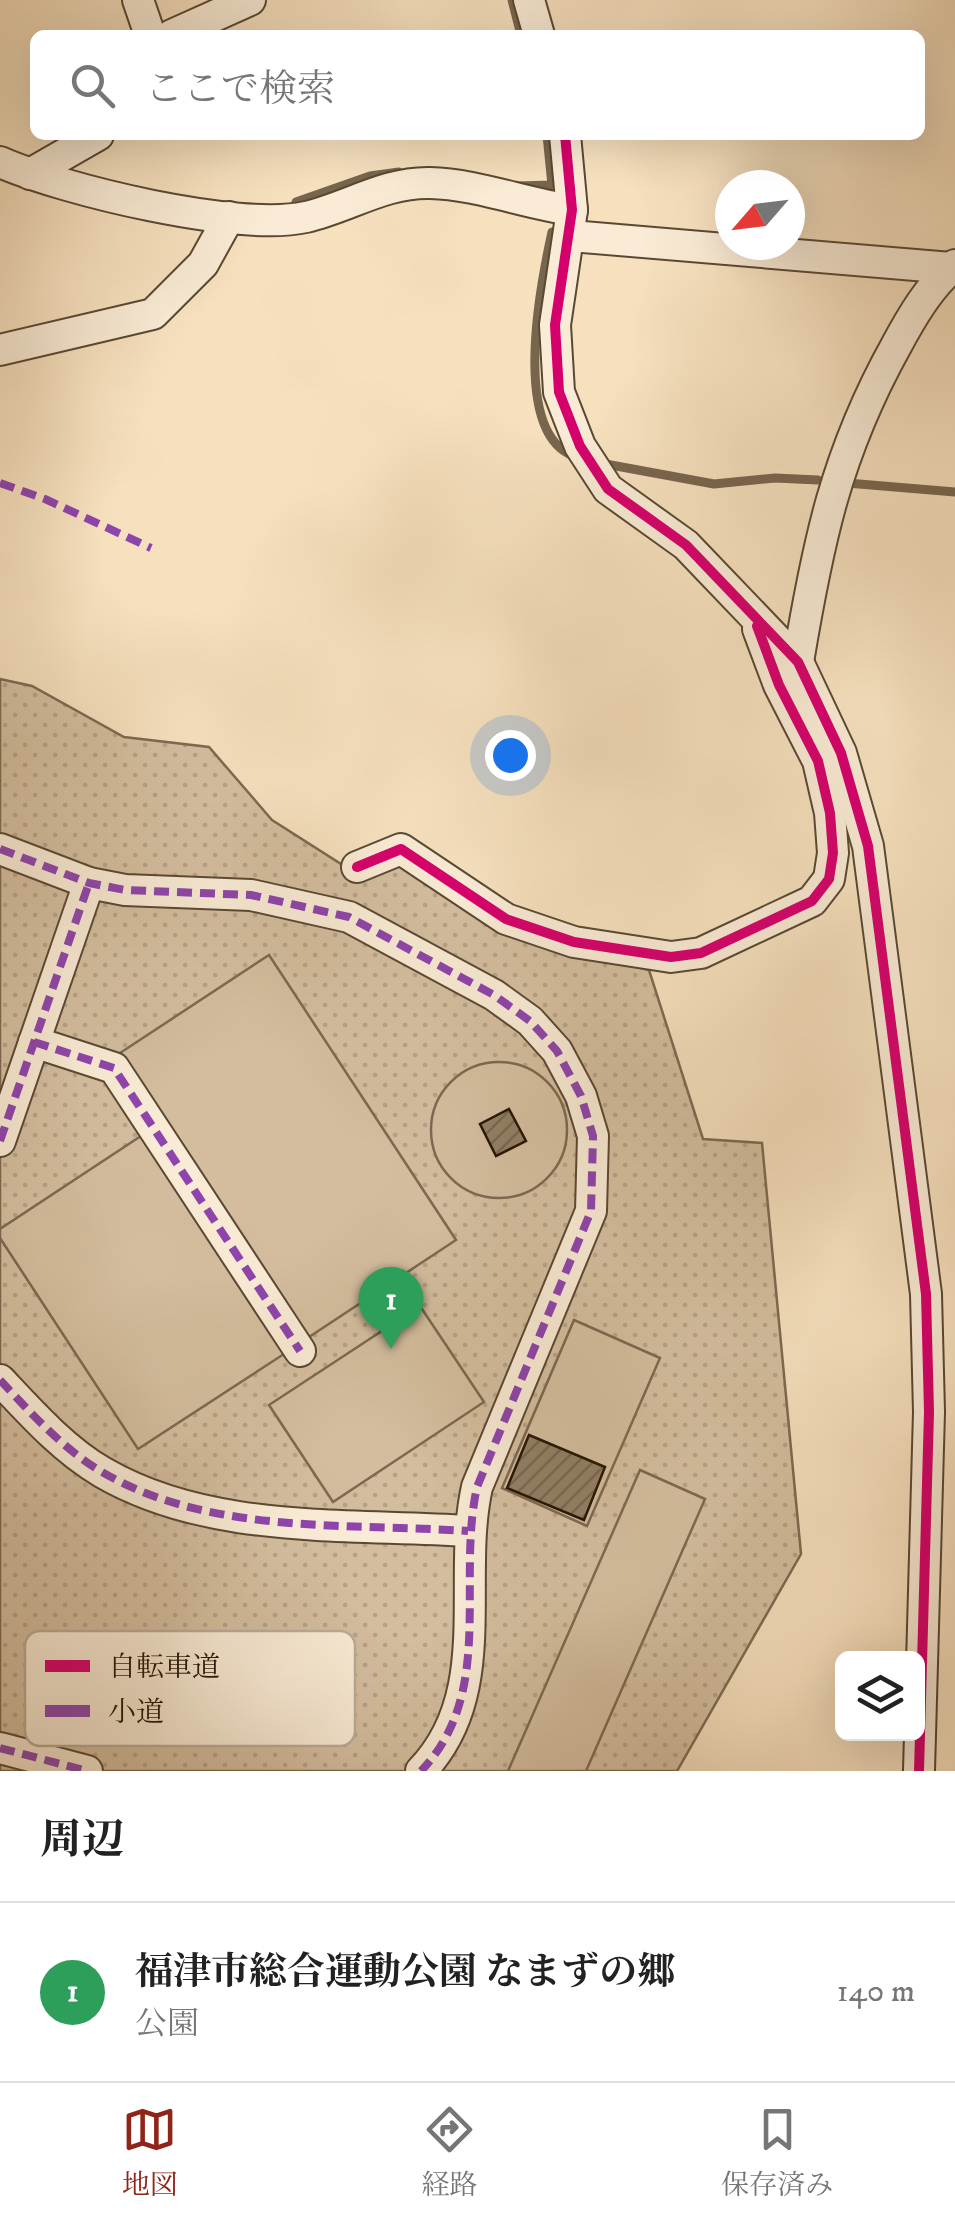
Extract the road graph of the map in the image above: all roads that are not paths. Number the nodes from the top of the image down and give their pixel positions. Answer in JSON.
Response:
{"nodes":[{"id":1,"x":138,"y":0,"type":"edge"},
{"id":2,"x":250,"y":0,"type":"edge"},
{"id":3,"x":529,"y":0,"type":"edge"},
{"id":4,"x":148,"y":30,"type":"edge"},
{"id":5,"x":183,"y":30,"type":"edge"},
{"id":6,"x":538,"y":30,"type":"edge"},
{"id":7,"x":89,"y":140,"type":"edge"},
{"id":8,"x":565,"y":140,"type":"edge"},
{"id":9,"x":0,"y":162,"type":"edge"},
{"id":10,"x":30,"y":174,"type":"junction"},
{"id":11,"x":229,"y":216,"type":"junction"},
{"id":12,"x":572,"y":223,"type":"junction"},
{"id":13,"x":953,"y":267,"type":"edge"},
{"id":14,"x":0,"y":350,"type":"edge"},
{"id":15,"x":751,"y":612,"type":"junction"},
{"id":16,"x":798,"y":662,"type":"junction"},
{"id":17,"x":0,"y":848,"type":"edge"},
{"id":18,"x":357,"y":867,"type":"dead end"},
{"id":19,"x":88,"y":883,"type":"junction"},
{"id":20,"x":34,"y":1042,"type":"junction"},
{"id":21,"x":0,"y":1140,"type":"edge"},
{"id":22,"x":940,"y":1293,"type":"edge"},
{"id":23,"x":300,"y":1351,"type":"dead end"},
{"id":24,"x":0,"y":1380,"type":"edge"},
{"id":25,"x":468,"y":1530,"type":"junction"},
{"id":26,"x":0,"y":1748,"type":"edge"},
{"id":27,"x":87,"y":1771,"type":"edge"},
{"id":28,"x":421,"y":1771,"type":"edge"},
{"id":29,"x":919,"y":1771,"type":"edge"}],
"edges":[{"from":1,"to":4,"type":"street"},
{"from":2,"to":5,"type":"street"},
{"from":3,"to":6,"type":"street"},
{"from":7,"to":10,"type":"street"},
{"from":8,"to":12,"type":"street"},
{"from":9,"to":10,"type":"street"},
{"from":10,"to":11,"type":"street"},
{"from":11,"to":12,"type":"street"},
{"from":11,"to":14,"type":"street"},
{"from":12,"to":13,"type":"street"},
{"from":12,"to":15,"type":"street"},
{"from":13,"to":16,"type":"street"},
{"from":15,"to":16,"type":"street"},
{"from":15,"to":18,"type":"street"},
{"from":16,"to":22,"type":"street"},
{"from":17,"to":19,"type":"street"},
{"from":19,"to":20,"type":"street"},
{"from":19,"to":25,"type":"street"},
{"from":20,"to":21,"type":"street"},
{"from":20,"to":23,"type":"street"},
{"from":22,"to":29,"type":"street"},
{"from":24,"to":25,"type":"street"},
{"from":25,"to":28,"type":"street"},
{"from":26,"to":27,"type":"street"}]}
